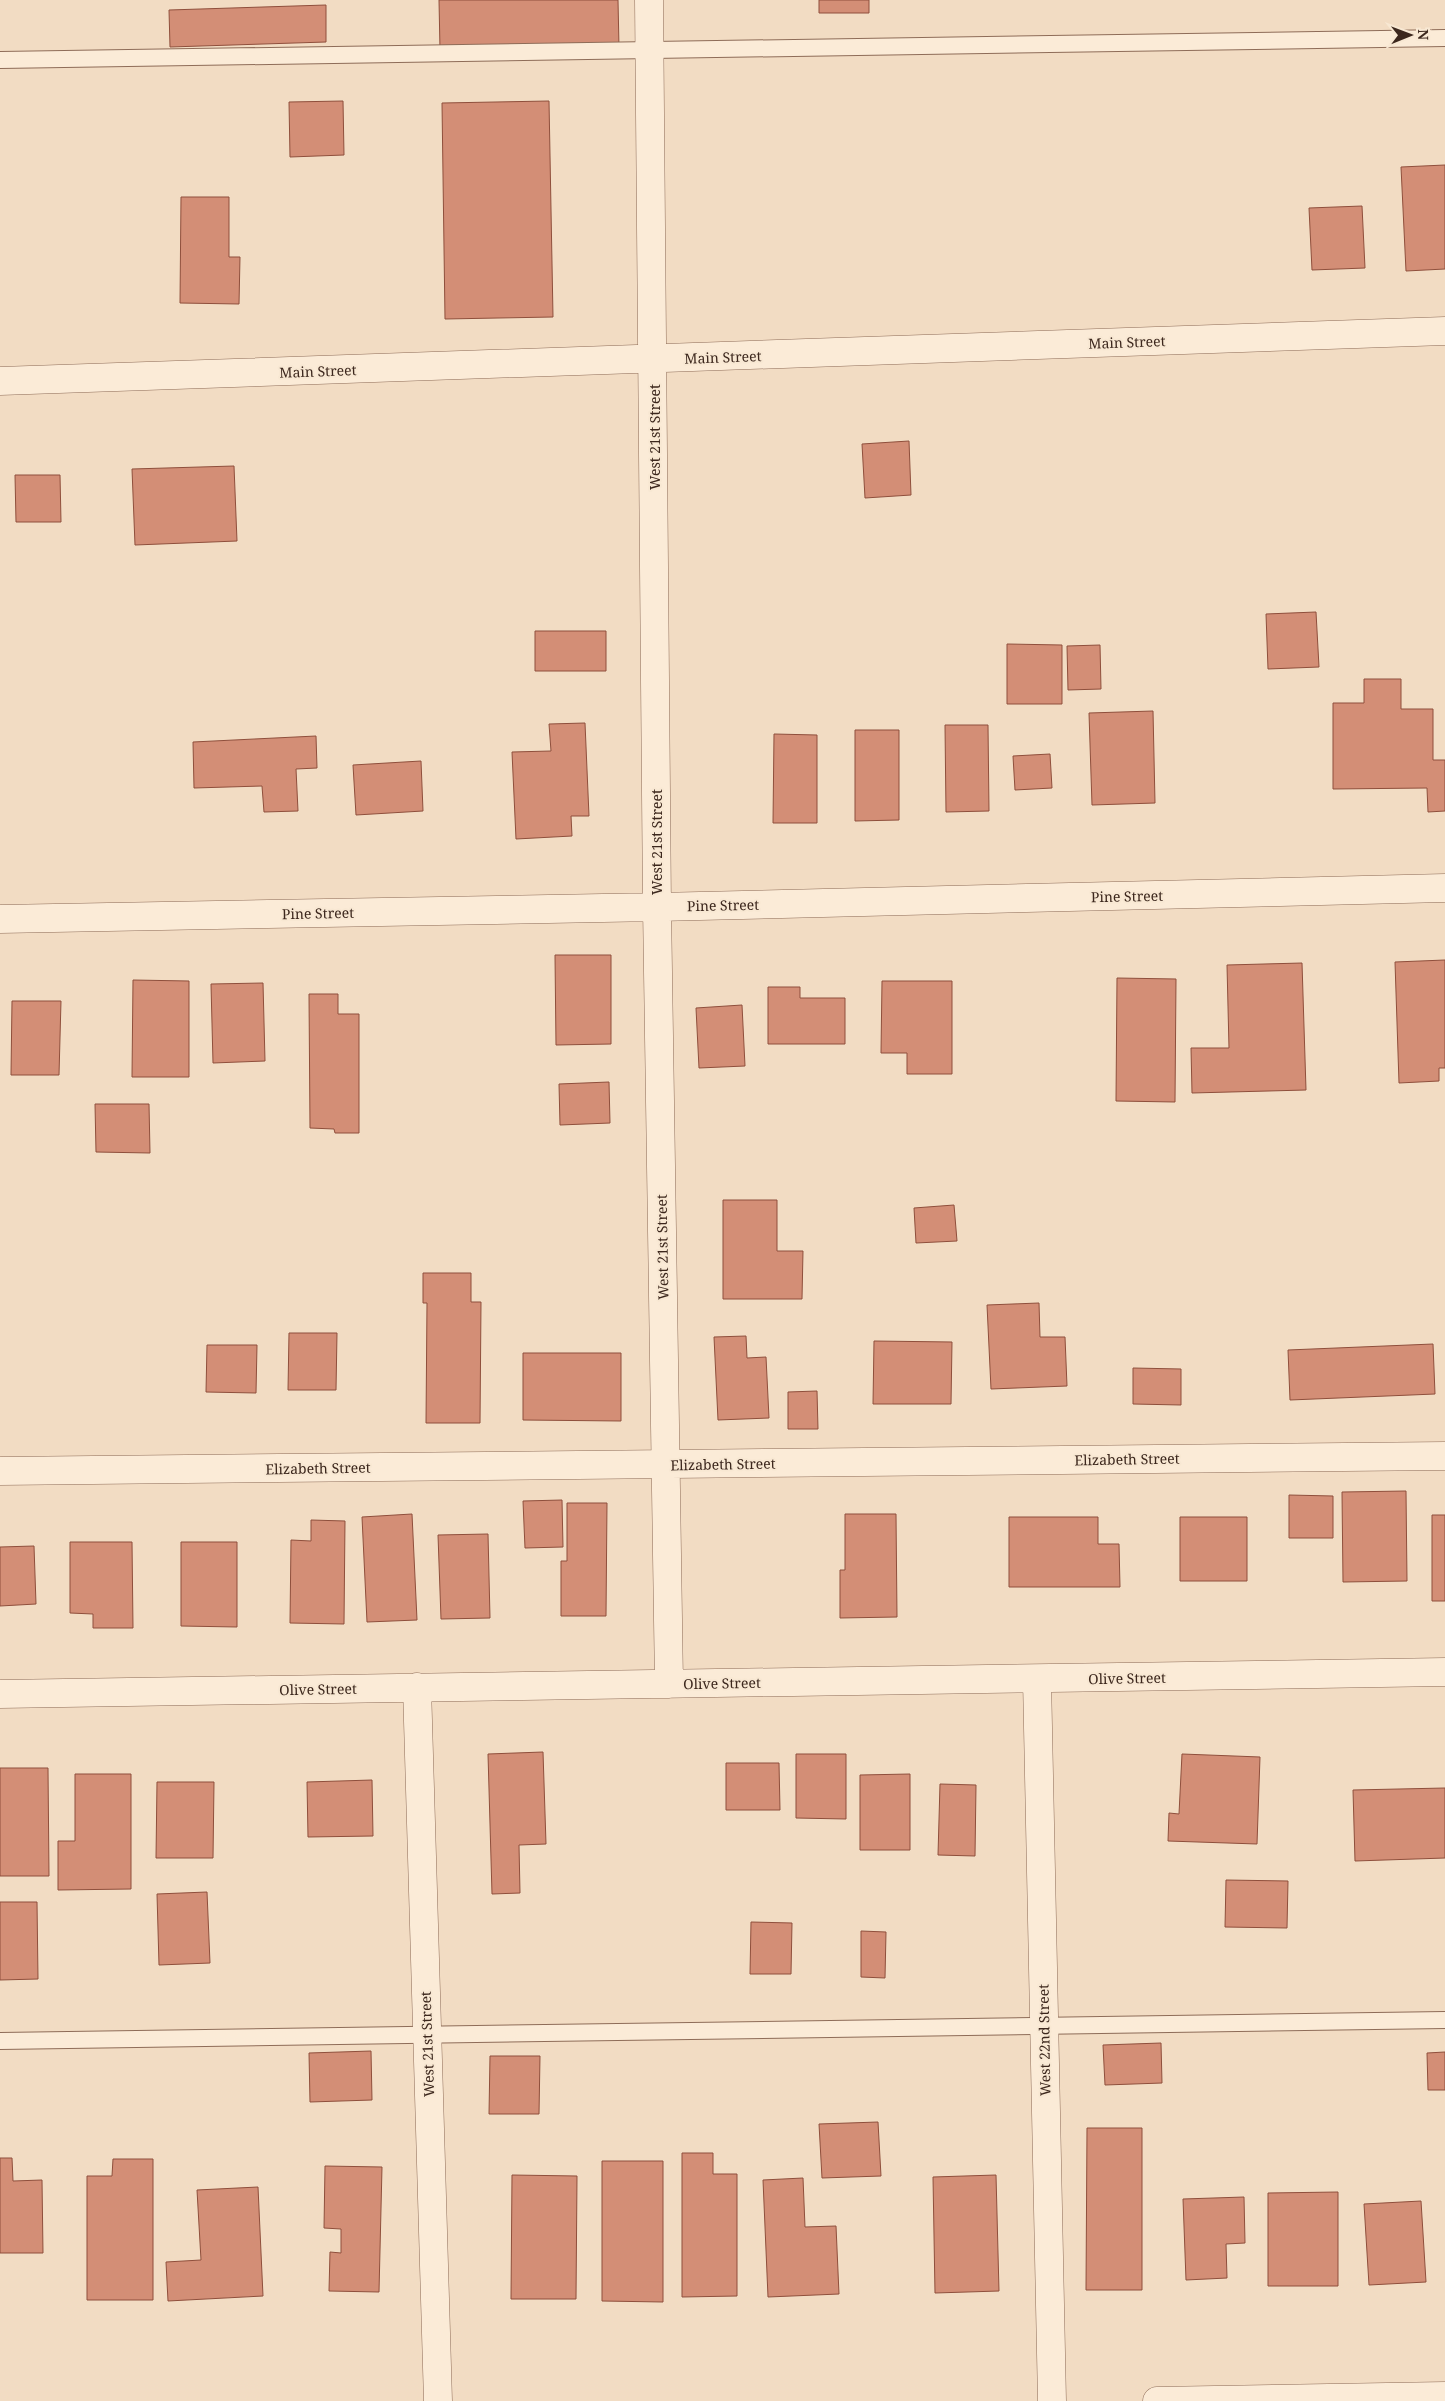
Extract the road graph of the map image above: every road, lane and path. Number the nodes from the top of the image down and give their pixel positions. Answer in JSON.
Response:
{"nodes":[{"id":1,"x":648,"y":0,"type":"edge"},
{"id":2,"x":1445,"y":38,"type":"edge"},
{"id":3,"x":649,"y":50,"type":"junction"},
{"id":4,"x":0,"y":60,"type":"edge"},
{"id":5,"x":1445,"y":330,"type":"edge"},
{"id":6,"x":654,"y":359,"type":"junction"},
{"id":7,"x":0,"y":382,"type":"edge"},
{"id":8,"x":1445,"y":888,"type":"edge"},
{"id":9,"x":657,"y":907,"type":"junction"},
{"id":10,"x":0,"y":919,"type":"edge"},
{"id":11,"x":1445,"y":1456,"type":"edge"},
{"id":12,"x":665,"y":1464,"type":"junction"},
{"id":13,"x":0,"y":1471,"type":"edge"},
{"id":14,"x":1445,"y":1672,"type":"edge"},
{"id":15,"x":1038,"y":1679,"type":"junction"},
{"id":16,"x":669,"y":1684,"type":"junction"},
{"id":17,"x":416,"y":1687,"type":"junction"},
{"id":18,"x":0,"y":1694,"type":"edge"},
{"id":19,"x":1445,"y":2020,"type":"edge"},
{"id":20,"x":1044,"y":2027,"type":"junction"},
{"id":21,"x":427,"y":2034,"type":"junction"},
{"id":22,"x":0,"y":2041,"type":"edge"},
{"id":23,"x":1445,"y":2396,"type":"edge"},
{"id":24,"x":438,"y":2401,"type":"edge"},
{"id":25,"x":1052,"y":2401,"type":"edge"},
{"id":26,"x":1157,"y":2401,"type":"edge"}],
"edges":[{"from":1,"to":3,"type":"street","name":"West 21st Street"},
{"from":2,"to":3,"type":"lane"},
{"from":3,"to":4,"type":"lane"},
{"from":3,"to":6,"type":"street","name":"West 21st Street"},
{"from":5,"to":6,"type":"street","name":"Main Street"},
{"from":6,"to":7,"type":"street","name":"Main Street"},
{"from":6,"to":9,"type":"street","name":"West 21st Street"},
{"from":8,"to":9,"type":"street","name":"Pine Street"},
{"from":9,"to":10,"type":"street","name":"Pine Street"},
{"from":9,"to":12,"type":"street","name":"West 21st Street"},
{"from":11,"to":12,"type":"street","name":"Elizabeth Street"},
{"from":12,"to":13,"type":"street","name":"Elizabeth Street"},
{"from":12,"to":16,"type":"street","name":"West 21st Street"},
{"from":14,"to":15,"type":"street","name":"Olive Street"},
{"from":15,"to":16,"type":"street","name":"Olive Street"},
{"from":15,"to":20,"type":"street","name":"West 22nd Street"},
{"from":16,"to":17,"type":"street","name":"Olive Street"},
{"from":17,"to":18,"type":"street","name":"Olive Street"},
{"from":17,"to":21,"type":"street","name":"West 21st Street"},
{"from":19,"to":20,"type":"lane"},
{"from":20,"to":21,"type":"lane"},
{"from":20,"to":25,"type":"street","name":"West 22nd Street"},
{"from":21,"to":22,"type":"lane"},
{"from":21,"to":24,"type":"street","name":"West 21st Street"},
{"from":23,"to":26,"type":"street"}]}
